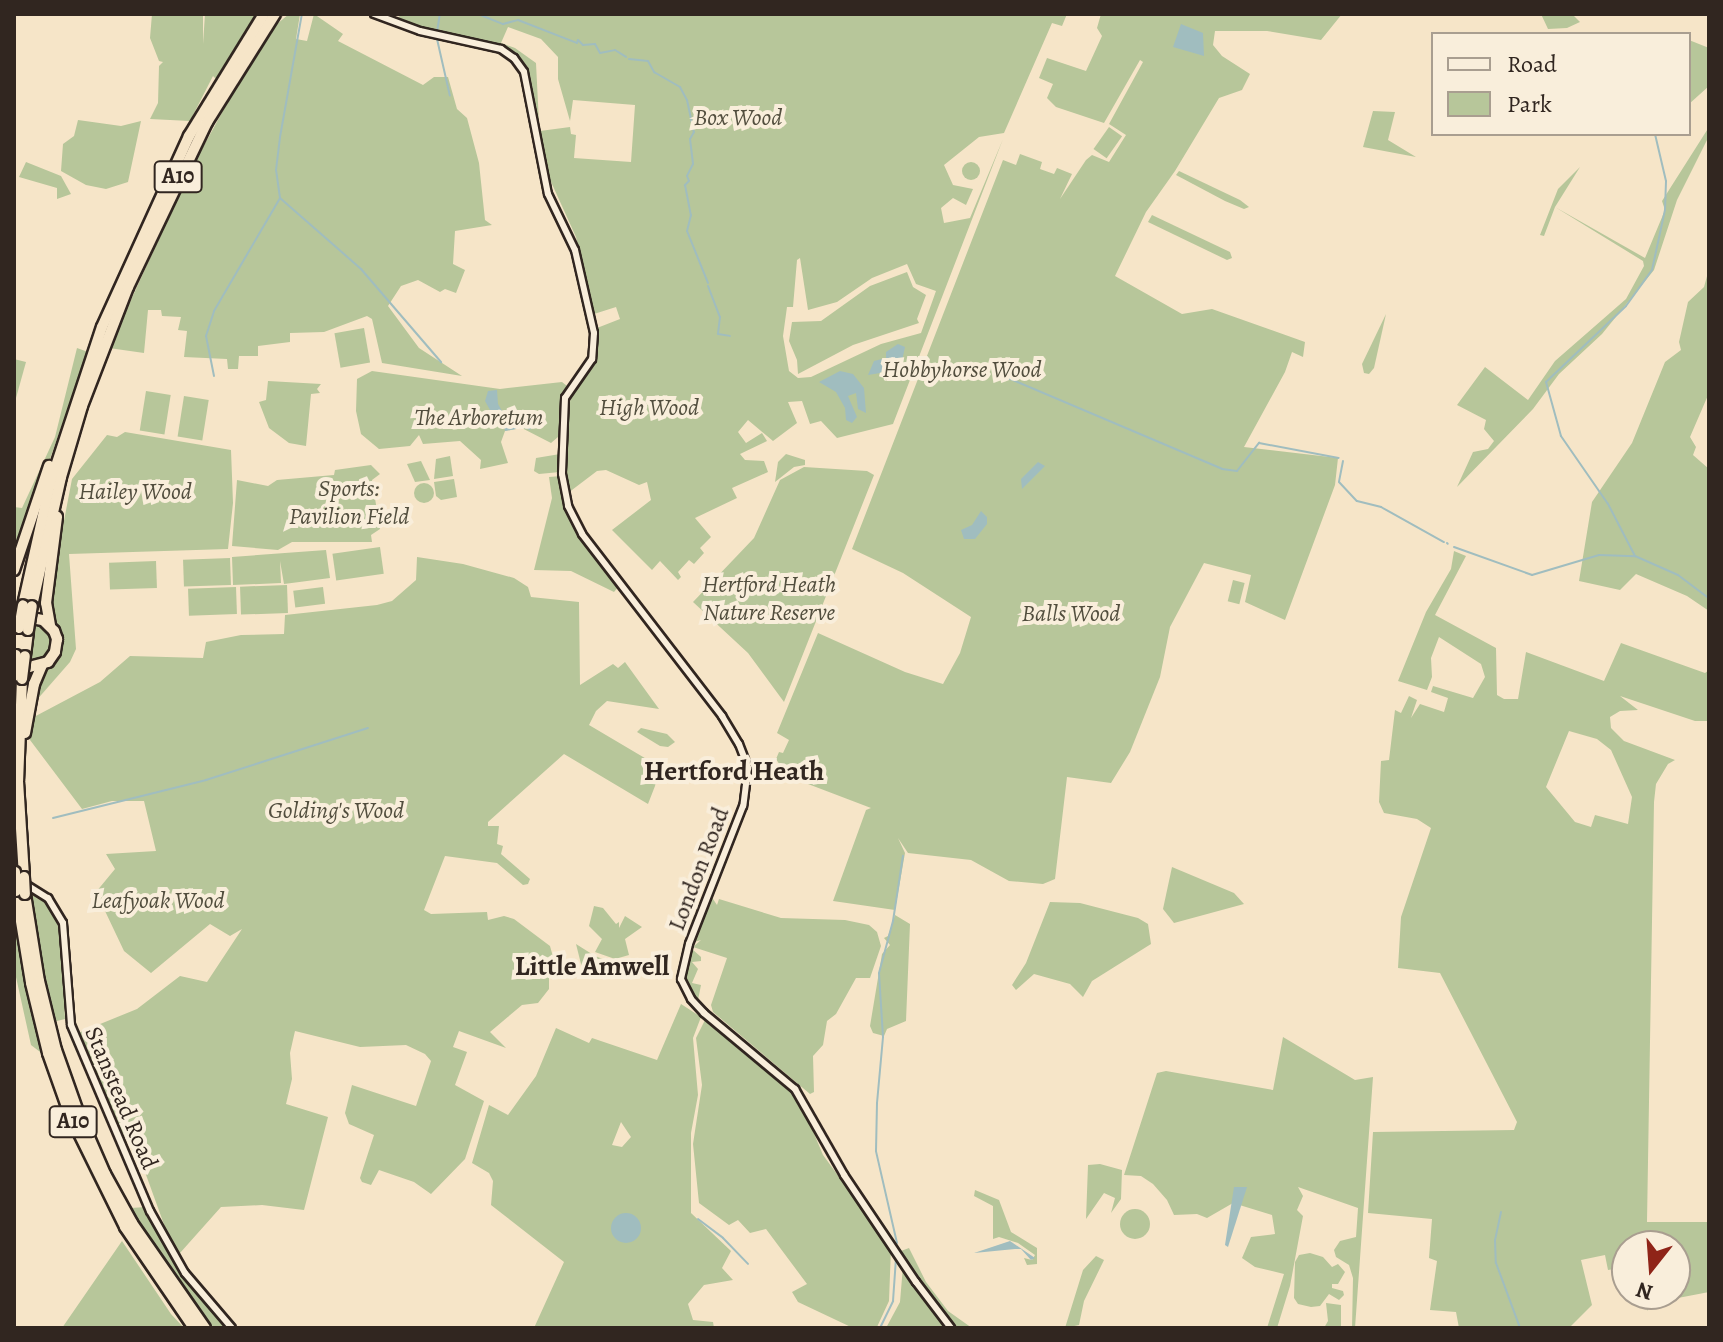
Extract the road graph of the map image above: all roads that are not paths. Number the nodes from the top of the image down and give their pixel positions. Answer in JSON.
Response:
{"nodes":[{"id":1,"x":264,"y":14,"type":"edge"},
{"id":2,"x":275,"y":14,"type":"edge"},
{"id":3,"x":374,"y":14,"type":"edge"},
{"id":4,"x":97,"y":353,"type":"junction"},
{"id":5,"x":78,"y":394,"type":"junction"},
{"id":6,"x":82,"y":406,"type":"junction"},
{"id":7,"x":14,"y":570,"type":"edge"},
{"id":8,"x":27,"y":606,"type":"junction"},
{"id":9,"x":14,"y":615,"type":"edge"},
{"id":10,"x":50,"y":625,"type":"junction"},
{"id":11,"x":18,"y":659,"type":"edge"},
{"id":12,"x":42,"y":665,"type":"junction"},
{"id":13,"x":18,"y":677,"type":"edge"},
{"id":14,"x":20,"y":829,"type":"junction"},
{"id":15,"x":14,"y":861,"type":"edge"},
{"id":16,"x":18,"y":875,"type":"edge"},
{"id":17,"x":21,"y":892,"type":"junction"},
{"id":18,"x":194,"y":1328,"type":"edge"},
{"id":19,"x":205,"y":1328,"type":"edge"},
{"id":20,"x":232,"y":1328,"type":"edge"},
{"id":21,"x":951,"y":1328,"type":"edge"}],
"edges":[{"from":1,"to":4,"type":"highway","number":"A10"},
{"from":2,"to":4,"type":"highway","number":"A10"},
{"from":3,"to":21,"type":"main road","name":"London Road"},
{"from":4,"to":5,"type":"highway","number":"A10"},
{"from":4,"to":6,"type":"highway","number":"A10"},
{"from":5,"to":7,"type":"highway"},
{"from":5,"to":8,"type":"highway","number":"A10"},
{"from":6,"to":8,"type":"highway","number":"A10"},
{"from":6,"to":10,"type":"highway"},
{"from":8,"to":11,"type":"highway","number":"A10","bridge":true},
{"from":9,"to":10,"type":"highway"},
{"from":10,"to":12,"type":"highway"},
{"from":11,"to":12,"type":"highway"},
{"from":11,"to":13,"type":"highway","number":"A10","bridge":true},
{"from":12,"to":14,"type":"highway"},
{"from":13,"to":14,"type":"highway","number":"A10"},
{"from":14,"to":16,"type":"highway","number":"A10"},
{"from":15,"to":16,"type":"highway","number":"A10"},
{"from":16,"to":17,"type":"highway","number":"A10","bridge":true},
{"from":16,"to":20,"type":"main road","name":"Stanstead Road"},
{"from":17,"to":18,"type":"highway","number":"A10"},
{"from":17,"to":19,"type":"highway","number":"A10"}]}
